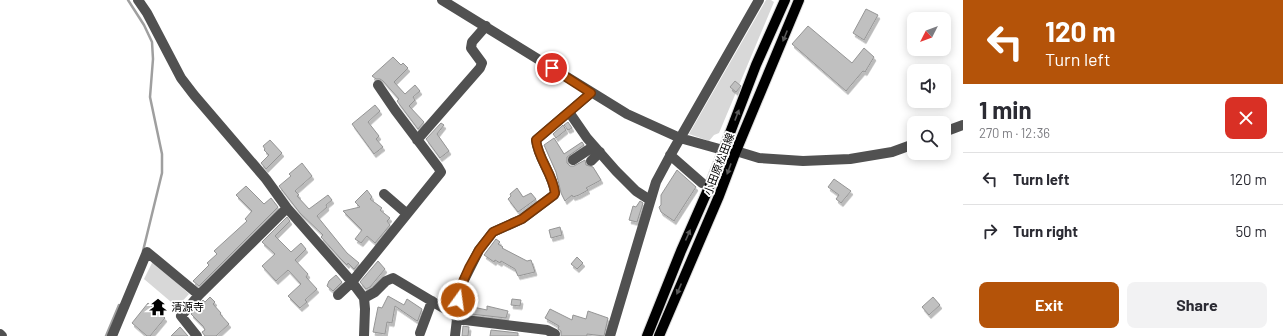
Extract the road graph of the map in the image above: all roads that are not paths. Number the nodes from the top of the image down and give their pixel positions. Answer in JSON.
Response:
{"nodes":[{"id":1,"x":138,"y":0,"type":"edge"},
{"id":2,"x":442,"y":0,"type":"edge"},
{"id":3,"x":759,"y":0,"type":"edge"},
{"id":4,"x":785,"y":0,"type":"edge"},
{"id":5,"x":799,"y":0,"type":"edge"},
{"id":6,"x":486,"y":26,"type":"junction"},
{"id":7,"x":378,"y":85,"type":"dead end"},
{"id":8,"x":591,"y":93,"type":"junction"},
{"id":9,"x":569,"y":112,"type":"junction"},
{"id":10,"x":963,"y":125,"type":"edge"},
{"id":11,"x":951,"y":129,"type":"edge"},
{"id":12,"x":680,"y":138,"type":"junction"},
{"id":13,"x":417,"y":140,"type":"junction"},
{"id":14,"x":907,"y":147,"type":"edge"},
{"id":15,"x":597,"y":149,"type":"junction"},
{"id":16,"x":723,"y":150,"type":"junction"},
{"id":17,"x":736,"y":151,"type":"junction"},
{"id":18,"x":670,"y":155,"type":"junction"},
{"id":19,"x":573,"y":160,"type":"dead end"},
{"id":20,"x":591,"y":161,"type":"dead end"},
{"id":21,"x":702,"y":183,"type":"dead end"},
{"id":22,"x":384,"y":194,"type":"dead end"},
{"id":23,"x":650,"y":200,"type":"junction"},
{"id":24,"x":287,"y":208,"type":"junction"},
{"id":25,"x":406,"y":214,"type":"junction"},
{"id":26,"x":352,"y":282,"type":"junction"},
{"id":27,"x":199,"y":295,"type":"junction"},
{"id":28,"x":338,"y":295,"type":"dead end"},
{"id":29,"x":364,"y":298,"type":"junction"},
{"id":30,"x":432,"y":301,"type":"junction"},
{"id":31,"x":456,"y":317,"type":"junction"},
{"id":32,"x":420,"y":333,"type":"dead end"},
{"id":33,"x":112,"y":336,"type":"edge"},
{"id":34,"x":197,"y":336,"type":"edge"},
{"id":35,"x":364,"y":336,"type":"edge"},
{"id":36,"x":455,"y":336,"type":"edge"},
{"id":37,"x":554,"y":336,"type":"edge"},
{"id":38,"x":610,"y":336,"type":"edge"},
{"id":39,"x":647,"y":336,"type":"edge"},
{"id":40,"x":659,"y":336,"type":"edge"}],
"edges":[{"from":1,"to":24,"type":"street"},
{"from":2,"to":6,"type":"street"},
{"from":3,"to":12,"type":"street"},
{"from":16,"to":4,"type":"main road","name":"小田原松田線","one_way":true},
{"from":5,"to":17,"type":"main road","name":"小田原松田線","one_way":true},
{"from":6,"to":8,"type":"street"},
{"from":6,"to":13,"type":"street"},
{"from":7,"to":13,"type":"street"},
{"from":8,"to":9,"type":"street"},
{"from":8,"to":12,"type":"street"},
{"from":9,"to":15,"type":"street"},
{"from":9,"to":31,"type":"street"},
{"from":10,"to":11,"type":"street"},
{"from":12,"to":16,"type":"street"},
{"from":12,"to":18,"type":"street"},
{"from":13,"to":25,"type":"street"},
{"from":14,"to":17,"type":"street"},
{"from":15,"to":19,"type":"street"},
{"from":15,"to":20,"type":"street"},
{"from":15,"to":23,"type":"street"},
{"from":16,"to":17,"type":"street"},
{"from":39,"to":16,"type":"main road","name":"小田原松田線","one_way":true},
{"from":17,"to":40,"type":"main road","name":"小田原松田線","one_way":true},
{"from":18,"to":21,"type":"street"},
{"from":18,"to":23,"type":"street"},
{"from":22,"to":25,"type":"street"},
{"from":23,"to":38,"type":"street"},
{"from":24,"to":26,"type":"street"},
{"from":24,"to":27,"type":"street"},
{"from":25,"to":26,"type":"street"},
{"from":26,"to":28,"type":"street"},
{"from":26,"to":29,"type":"street"},
{"from":27,"to":33,"type":"street"},
{"from":27,"to":34,"type":"street"},
{"from":29,"to":30,"type":"street"},
{"from":29,"to":35,"type":"street"},
{"from":30,"to":31,"type":"street"},
{"from":30,"to":32,"type":"street"},
{"from":31,"to":36,"type":"street"},
{"from":31,"to":37,"type":"street"}]}
